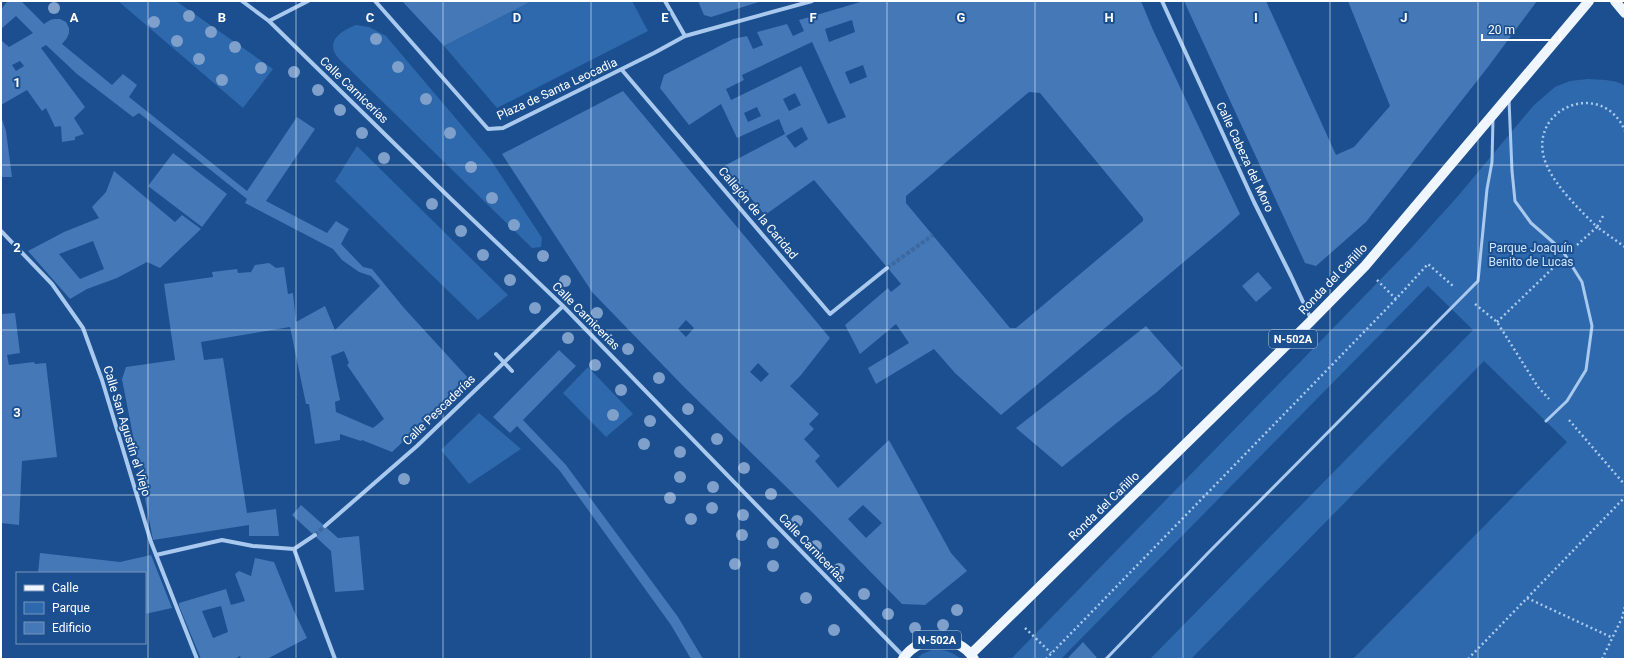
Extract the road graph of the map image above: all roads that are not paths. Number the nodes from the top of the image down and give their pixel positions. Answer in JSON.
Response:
{"nodes":[{"id":1,"x":242,"y":1,"type":"edge"},
{"id":2,"x":308,"y":1,"type":"edge"},
{"id":3,"x":375,"y":1,"type":"edge"},
{"id":4,"x":665,"y":1,"type":"edge"},
{"id":5,"x":812,"y":1,"type":"edge"},
{"id":6,"x":1162,"y":1,"type":"edge"},
{"id":7,"x":1589,"y":1,"type":"edge"},
{"id":8,"x":1616,"y":1,"type":"edge"},
{"id":9,"x":1625,"y":13,"type":"edge"},
{"id":10,"x":269,"y":21,"type":"junction"},
{"id":11,"x":685,"y":36,"type":"junction"},
{"id":12,"x":622,"y":70,"type":"junction"},
{"id":13,"x":1509,"y":96,"type":"junction"},
{"id":14,"x":1493,"y":114,"type":"junction"},
{"id":15,"x":1,"y":231,"type":"edge"},
{"id":16,"x":887,"y":268,"type":"tunnel mouth"},
{"id":17,"x":563,"y":306,"type":"junction"},
{"id":18,"x":1311,"y":321,"type":"junction"},
{"id":19,"x":496,"y":354,"type":"dead end"},
{"id":20,"x":503,"y":362,"type":"junction"},
{"id":21,"x":512,"y":371,"type":"dead end"},
{"id":22,"x":1546,"y":421,"type":"dead end"},
{"id":23,"x":325,"y":526,"type":"tunnel mouth"},
{"id":24,"x":315,"y":535,"type":"tunnel mouth"},
{"id":25,"x":294,"y":549,"type":"junction"},
{"id":26,"x":156,"y":555,"type":"junction"},
{"id":27,"x":972,"y":656,"type":"edge"},
{"id":28,"x":904,"y":658,"type":"edge"},
{"id":29,"x":197,"y":659,"type":"edge"},
{"id":30,"x":335,"y":659,"type":"edge"},
{"id":31,"x":1106,"y":659,"type":"edge"}],
"edges":[{"from":1,"to":10,"type":"street","name":"Calle Carnicerías"},
{"from":2,"to":10,"type":"street"},
{"from":3,"to":12,"type":"street","name":"Plaza de Santa Leocadia"},
{"from":4,"to":11,"type":"street"},
{"from":5,"to":11,"type":"street","name":"Plaza de Santa Leocadia"},
{"from":6,"to":18,"type":"street","name":"Calle Cabeza del Moro"},
{"from":7,"to":13,"type":"main road","name":"Ronda del Cañillo","number":"N-502A"},
{"from":8,"to":9,"type":"main road"},
{"from":10,"to":17,"type":"street","name":"Calle Carnicerías"},
{"from":11,"to":12,"type":"street","name":"Plaza de Santa Leocadia"},
{"from":12,"to":16,"type":"street","name":"Callejón de la Caridad"},
{"from":13,"to":14,"type":"main road","name":"Ronda del Cañillo","number":"N-502A"},
{"from":13,"to":22,"type":"lane"},
{"from":14,"to":18,"type":"main road","name":"Ronda del Cañillo","number":"N-502A"},
{"from":14,"to":31,"type":"lane"},
{"from":15,"to":26,"type":"street","name":"Calle San Agustín el Viejo"},
{"from":17,"to":20,"type":"street","name":"Calle Pescaderías"},
{"from":17,"to":28,"type":"street","name":"Calle Carnicerías"},
{"from":18,"to":27,"type":"main road","name":"Ronda del Cañillo","number":"N-502A"},
{"from":19,"to":20,"type":"street"},
{"from":20,"to":21,"type":"street"},
{"from":20,"to":23,"type":"street","name":"Calle Pescaderías"},
{"from":24,"to":25,"type":"street"},
{"from":25,"to":26,"type":"street"},
{"from":25,"to":30,"type":"street"},
{"from":26,"to":29,"type":"street","name":"Calle San Agustín el Viejo"},
{"from":27,"to":28,"type":"main road","name":"Ronda del Cañillo","number":"N-502A"}]}
